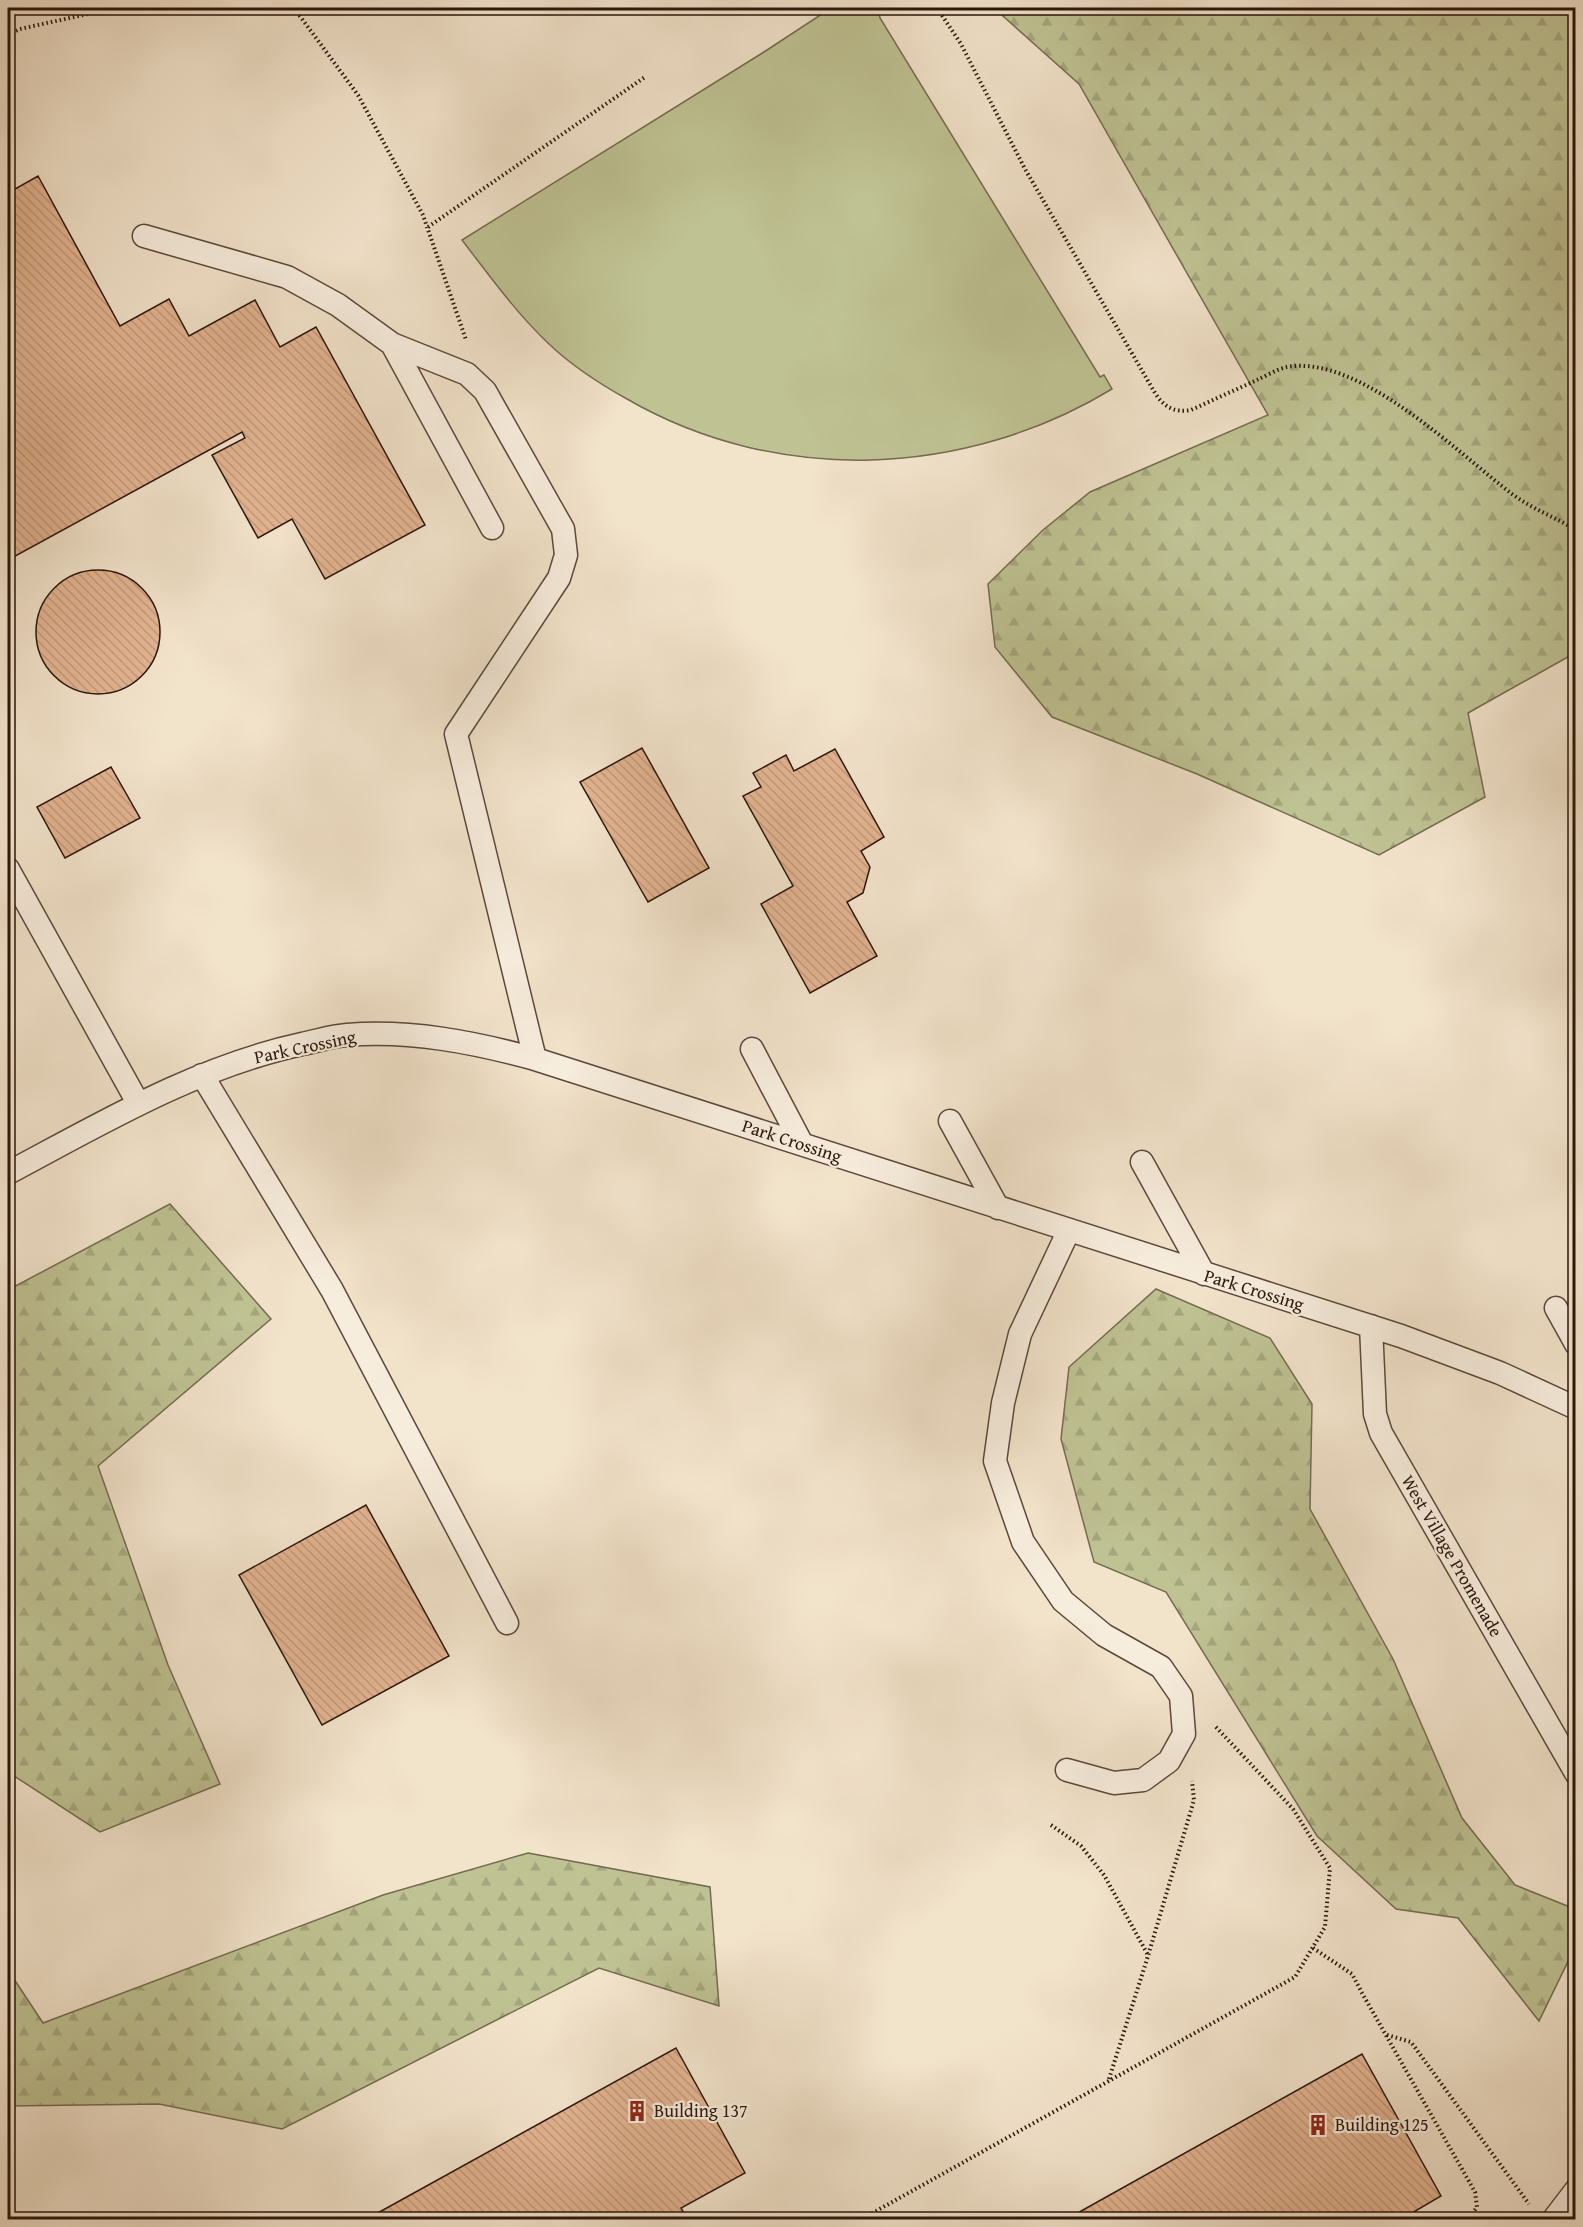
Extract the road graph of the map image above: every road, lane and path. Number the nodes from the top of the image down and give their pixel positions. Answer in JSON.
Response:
{"nodes":[{"id":1,"x":125,"y":8,"type":"edge"},
{"id":2,"x":294,"y":8,"type":"edge"},
{"id":3,"x":937,"y":8,"type":"edge"},
{"id":4,"x":8,"y":35,"type":"edge"},
{"id":5,"x":645,"y":77,"type":"dead end"},
{"id":6,"x":428,"y":227,"type":"junction"},
{"id":7,"x":144,"y":236,"type":"dead end"},
{"id":8,"x":466,"y":340,"type":"dead end"},
{"id":9,"x":392,"y":344,"type":"junction"},
{"id":10,"x":492,"y":528,"type":"dead end"},
{"id":11,"x":1575,"y":530,"type":"edge"},
{"id":12,"x":8,"y":869,"type":"edge"},
{"id":13,"x":752,"y":1049,"type":"dead end"},
{"id":14,"x":535,"y":1059,"type":"junction"},
{"id":15,"x":202,"y":1075,"type":"junction"},
{"id":16,"x":138,"y":1103,"type":"junction"},
{"id":17,"x":950,"y":1121,"type":"dead end"},
{"id":18,"x":802,"y":1144,"type":"junction"},
{"id":19,"x":1142,"y":1162,"type":"dead end"},
{"id":20,"x":8,"y":1173,"type":"edge"},
{"id":21,"x":998,"y":1208,"type":"junction"},
{"id":22,"x":1069,"y":1230,"type":"junction"},
{"id":23,"x":1204,"y":1274,"type":"junction"},
{"id":24,"x":1556,"y":1308,"type":"dead end"},
{"id":25,"x":1371,"y":1326,"type":"junction"},
{"id":26,"x":1575,"y":1344,"type":"edge"},
{"id":27,"x":1575,"y":1408,"type":"edge"},
{"id":28,"x":507,"y":1623,"type":"dead end"},
{"id":29,"x":1210,"y":1721,"type":"dead end"},
{"id":30,"x":1068,"y":1770,"type":"dead end"},
{"id":31,"x":1575,"y":1773,"type":"edge"},
{"id":32,"x":1191,"y":1775,"type":"dead end"},
{"id":33,"x":1051,"y":1825,"type":"dead end"},
{"id":34,"x":1313,"y":1948,"type":"junction"},
{"id":35,"x":1148,"y":1956,"type":"junction"},
{"id":36,"x":1386,"y":2034,"type":"junction"},
{"id":37,"x":1109,"y":2081,"type":"junction"},
{"id":38,"x":1575,"y":2190,"type":"edge"},
{"id":39,"x":1530,"y":2205,"type":"dead end"},
{"id":40,"x":1449,"y":2213,"type":"dead end"},
{"id":41,"x":860,"y":2220,"type":"edge"},
{"id":42,"x":1452,"y":2220,"type":"edge"},
{"id":43,"x":1468,"y":2220,"type":"edge"},
{"id":44,"x":1553,"y":2220,"type":"edge"}],
"edges":[{"from":1,"to":4,"type":"path"},
{"from":2,"to":6,"type":"path"},
{"from":3,"to":11,"type":"path"},
{"from":5,"to":6,"type":"path"},
{"from":6,"to":8,"type":"path"},
{"from":7,"to":9,"type":"lane"},
{"from":9,"to":10,"type":"lane"},
{"from":9,"to":14,"type":"lane"},
{"from":12,"to":16,"type":"lane"},
{"from":13,"to":18,"type":"lane"},
{"from":14,"to":15,"type":"lane","name":"Park Crossing"},
{"from":14,"to":18,"type":"lane","name":"Park Crossing"},
{"from":15,"to":16,"type":"lane","name":"Park Crossing"},
{"from":15,"to":28,"type":"lane"},
{"from":16,"to":20,"type":"lane","name":"Park Crossing"},
{"from":17,"to":21,"type":"lane"},
{"from":18,"to":21,"type":"lane","name":"Park Crossing"},
{"from":19,"to":23,"type":"lane"},
{"from":21,"to":22,"type":"lane","name":"Park Crossing"},
{"from":22,"to":23,"type":"lane","name":"Park Crossing"},
{"from":22,"to":30,"type":"lane"},
{"from":23,"to":25,"type":"lane","name":"Park Crossing"},
{"from":24,"to":26,"type":"lane"},
{"from":25,"to":27,"type":"lane","name":"Park Crossing"},
{"from":25,"to":31,"type":"lane","name":"West Village Promenade"},
{"from":29,"to":34,"type":"path"},
{"from":32,"to":35,"type":"path"},
{"from":33,"to":35,"type":"path"},
{"from":34,"to":36,"type":"path"},
{"from":34,"to":37,"type":"path"},
{"from":35,"to":37,"type":"path"},
{"from":36,"to":39,"type":"path"},
{"from":36,"to":43,"type":"path"},
{"from":37,"to":41,"type":"path"},
{"from":38,"to":44,"type":"lane"},
{"from":40,"to":42,"type":"path"}]}
